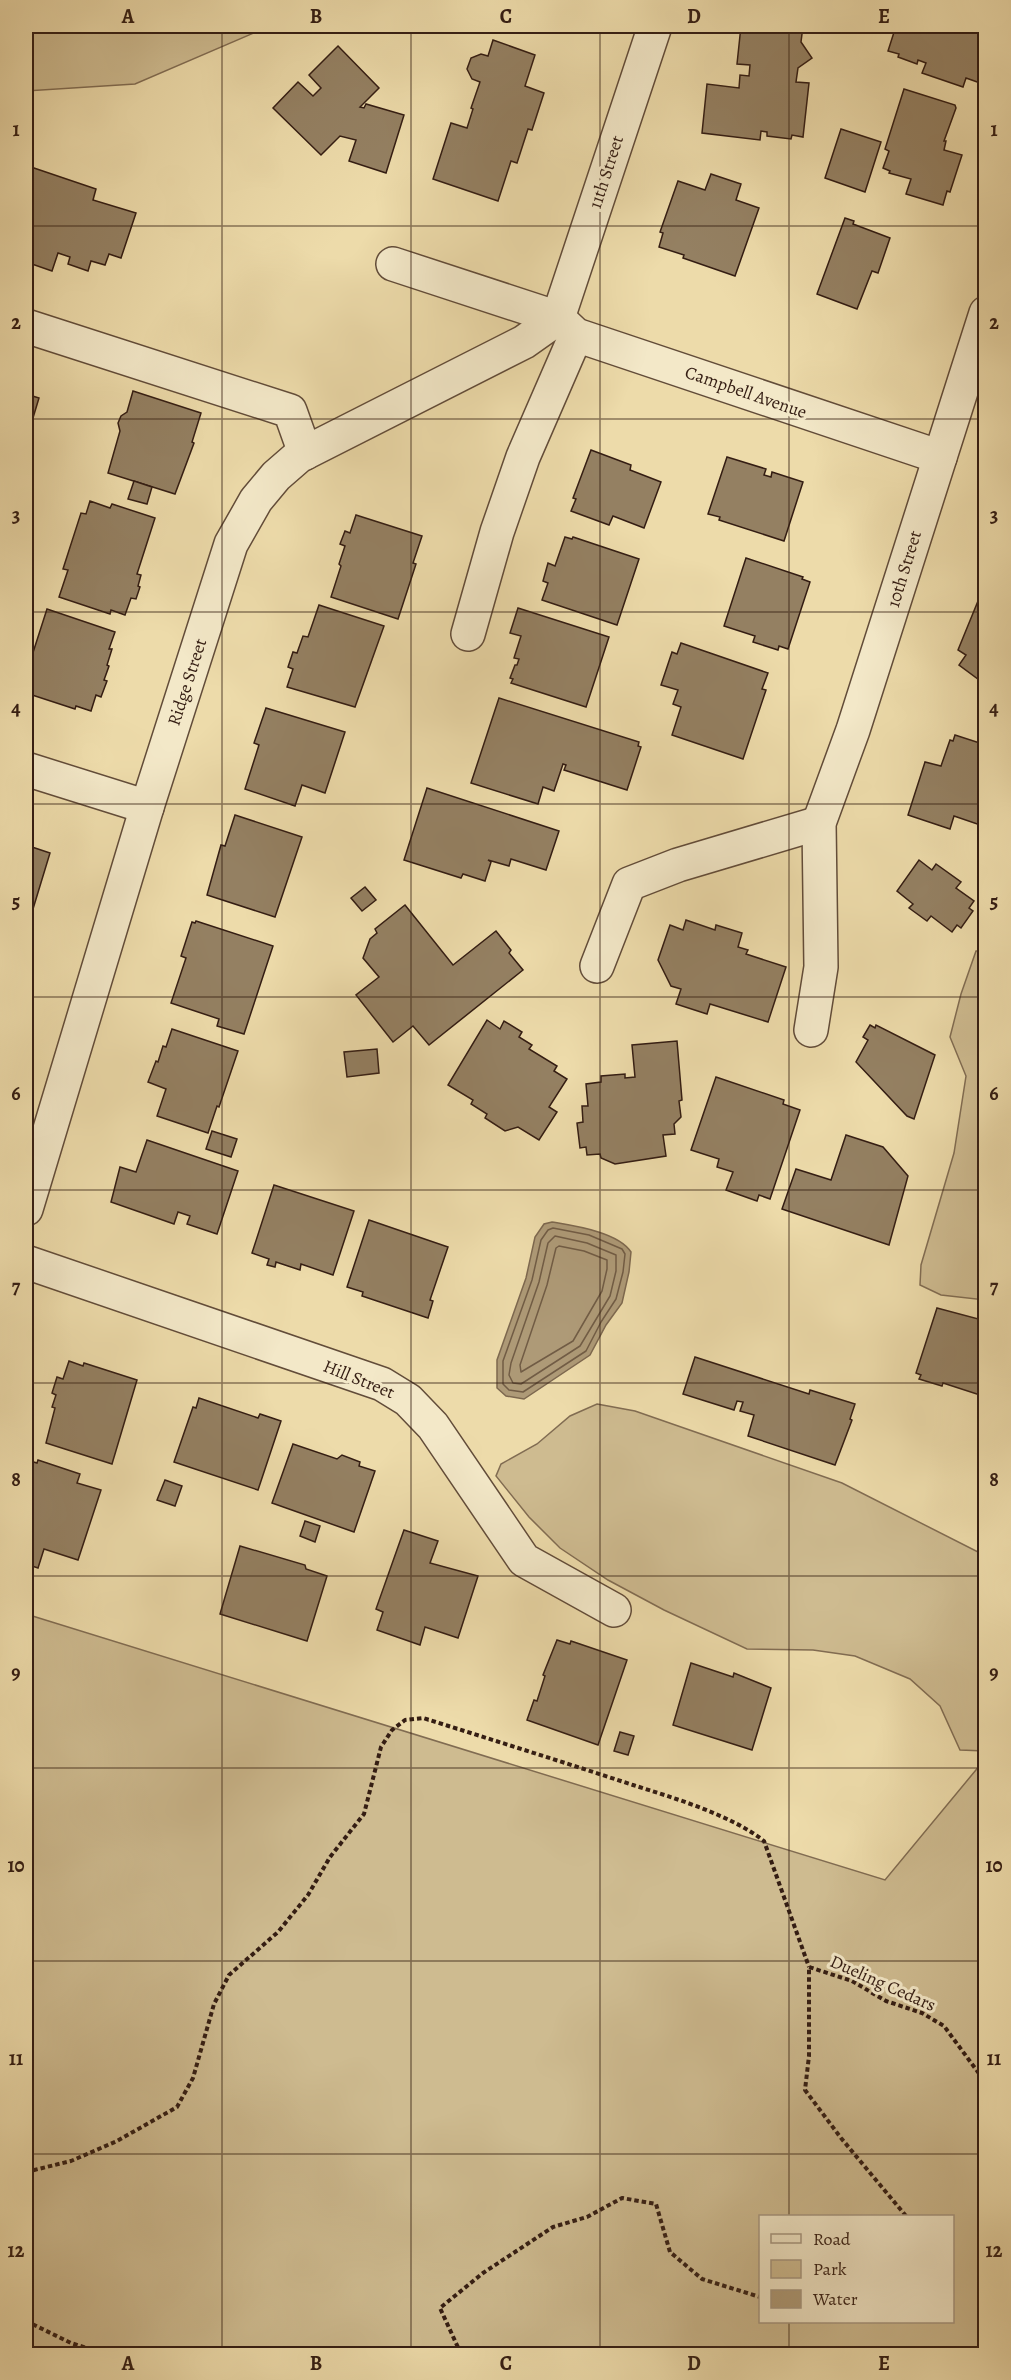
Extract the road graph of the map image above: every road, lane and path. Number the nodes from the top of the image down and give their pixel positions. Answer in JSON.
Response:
{"nodes":[{"id":1,"x":655,"y":26,"type":"edge"},
{"id":2,"x":393,"y":264,"type":"dead end"},
{"id":3,"x":986,"y":314,"type":"edge"},
{"id":4,"x":26,"y":326,"type":"edge"},
{"id":5,"x":567,"y":327,"type":"junction"},
{"id":6,"x":305,"y":453,"type":"junction"},
{"id":7,"x":940,"y":457,"type":"junction"},
{"id":8,"x":468,"y":634,"type":"dead end"},
{"id":9,"x":26,"y":769,"type":"edge"},
{"id":10,"x":147,"y":807,"type":"junction"},
{"id":11,"x":819,"y":823,"type":"junction"},
{"id":12,"x":597,"y":966,"type":"dead end"},
{"id":13,"x":811,"y":1030,"type":"dead end"},
{"id":14,"x":26,"y":1209,"type":"edge"},
{"id":15,"x":26,"y":1262,"type":"edge"},
{"id":16,"x":614,"y":1610,"type":"dead end"},
{"id":17,"x":809,"y":1966,"type":"junction"},
{"id":18,"x":986,"y":2084,"type":"edge"},
{"id":19,"x":26,"y":2172,"type":"edge"},
{"id":20,"x":904,"y":2215,"type":"edge"},
{"id":21,"x":759,"y":2297,"type":"edge"},
{"id":22,"x":26,"y":2321,"type":"edge"},
{"id":23,"x":106,"y":2355,"type":"edge"},
{"id":24,"x":461,"y":2355,"type":"edge"}],
"edges":[{"from":1,"to":5,"type":"street","name":"11th Street"},
{"from":2,"to":5,"type":"street","name":"Campbell Avenue"},
{"from":3,"to":7,"type":"street","name":"10th Street"},
{"from":4,"to":6,"type":"street"},
{"from":5,"to":6,"type":"street","name":"Ridge Street"},
{"from":5,"to":7,"type":"street","name":"Campbell Avenue"},
{"from":5,"to":8,"type":"street","name":"11th Street"},
{"from":6,"to":10,"type":"street","name":"Ridge Street"},
{"from":7,"to":11,"type":"street","name":"10th Street"},
{"from":9,"to":10,"type":"street"},
{"from":10,"to":14,"type":"street","name":"Ridge Street"},
{"from":11,"to":12,"type":"street"},
{"from":11,"to":13,"type":"street"},
{"from":15,"to":16,"type":"street","name":"Hill Street"},
{"from":17,"to":18,"type":"path","name":"Dueling Cedars"},
{"from":17,"to":19,"type":"path"},
{"from":17,"to":20,"type":"path","name":"Dueling Cedars"},
{"from":21,"to":24,"type":"path"},
{"from":22,"to":23,"type":"path"}]}
